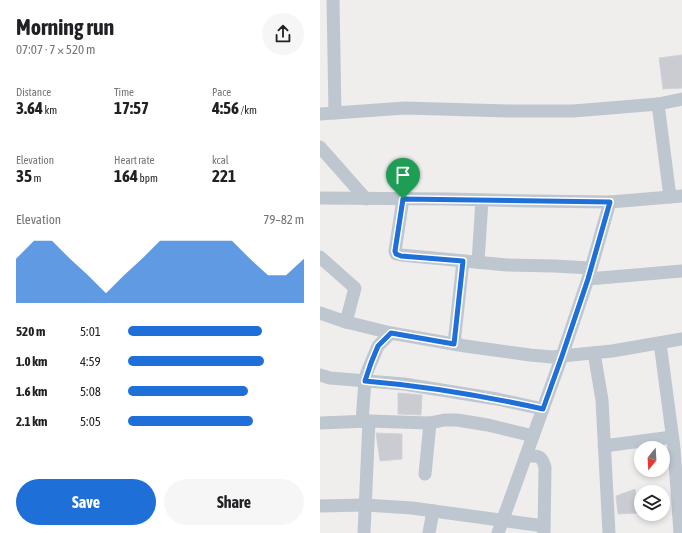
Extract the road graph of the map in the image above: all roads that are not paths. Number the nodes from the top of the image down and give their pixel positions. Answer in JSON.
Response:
{"nodes":[{"id":1,"x":333,"y":0,"type":"edge"},
{"id":2,"x":682,"y":99,"type":"edge"},
{"id":3,"x":658,"y":104,"type":"junction"},
{"id":4,"x":335,"y":113,"type":"junction"},
{"id":5,"x":320,"y":114,"type":"edge"},
{"id":6,"x":320,"y":147,"type":"edge"},
{"id":7,"x":676,"y":196,"type":"edge"},
{"id":8,"x":320,"y":198,"type":"edge"},
{"id":9,"x":366,"y":199,"type":"junction"},
{"id":10,"x":403,"y":199,"type":"junction"},
{"id":11,"x":482,"y":200,"type":"junction"},
{"id":12,"x":610,"y":202,"type":"junction"},
{"id":13,"x":320,"y":257,"type":"edge"},
{"id":14,"x":463,"y":261,"type":"junction"},
{"id":15,"x":478,"y":262,"type":"junction"},
{"id":16,"x":682,"y":271,"type":"edge"},
{"id":17,"x":589,"y":274,"type":"junction"},
{"id":18,"x":320,"y":313,"type":"edge"},
{"id":19,"x":346,"y":322,"type":"junction"},
{"id":20,"x":391,"y":333,"type":"junction"},
{"id":21,"x":682,"y":339,"type":"edge"},
{"id":22,"x":660,"y":343,"type":"junction"},
{"id":23,"x":454,"y":344,"type":"junction"},
{"id":24,"x":594,"y":353,"type":"junction"},
{"id":25,"x":562,"y":356,"type":"junction"},
{"id":26,"x":320,"y":375,"type":"edge"},
{"id":27,"x":365,"y":381,"type":"junction"},
{"id":28,"x":543,"y":409,"type":"junction"},
{"id":29,"x":366,"y":421,"type":"junction"},
{"id":30,"x":320,"y":422,"type":"edge"},
{"id":31,"x":430,"y":423,"type":"junction"},
{"id":32,"x":533,"y":436,"type":"junction"},
{"id":33,"x":676,"y":444,"type":"edge"},
{"id":34,"x":604,"y":446,"type":"junction"},
{"id":35,"x":526,"y":456,"type":"junction"},
{"id":36,"x":679,"y":473,"type":"edge"},
{"id":37,"x":425,"y":474,"type":"dead end"},
{"id":38,"x":365,"y":505,"type":"junction"},
{"id":39,"x":320,"y":506,"type":"edge"},
{"id":40,"x":433,"y":511,"type":"junction"},
{"id":41,"x":502,"y":519,"type":"junction"},
{"id":42,"x":544,"y":529,"type":"edge"},
{"id":43,"x":364,"y":533,"type":"edge"},
{"id":44,"x":429,"y":533,"type":"edge"},
{"id":45,"x":498,"y":533,"type":"edge"},
{"id":46,"x":609,"y":533,"type":"edge"},
{"id":47,"x":680,"y":533,"type":"edge"}],
"edges":[{"from":1,"to":4,"type":"street"},
{"from":2,"to":3,"type":"street"},
{"from":3,"to":4,"type":"street"},
{"from":3,"to":7,"type":"street"},
{"from":4,"to":5,"type":"street"},
{"from":6,"to":9,"type":"street"},
{"from":7,"to":12,"type":"street"},
{"from":8,"to":9,"type":"street"},
{"from":9,"to":10,"type":"street"},
{"from":10,"to":11,"type":"street"},
{"from":10,"to":14,"type":"street"},
{"from":11,"to":12,"type":"street"},
{"from":11,"to":15,"type":"street"},
{"from":12,"to":17,"type":"street"},
{"from":13,"to":19,"type":"street"},
{"from":14,"to":15,"type":"street"},
{"from":14,"to":23,"type":"street"},
{"from":15,"to":17,"type":"street"},
{"from":16,"to":17,"type":"street"},
{"from":17,"to":25,"type":"street"},
{"from":18,"to":19,"type":"street"},
{"from":19,"to":20,"type":"street"},
{"from":20,"to":23,"type":"street"},
{"from":20,"to":27,"type":"street"},
{"from":21,"to":22,"type":"street"},
{"from":22,"to":24,"type":"street"},
{"from":22,"to":33,"type":"street"},
{"from":23,"to":25,"type":"street"},
{"from":24,"to":25,"type":"street"},
{"from":24,"to":34,"type":"street"},
{"from":25,"to":28,"type":"street"},
{"from":26,"to":27,"type":"street"},
{"from":27,"to":28,"type":"street"},
{"from":27,"to":29,"type":"street"},
{"from":28,"to":32,"type":"street"},
{"from":29,"to":30,"type":"street"},
{"from":29,"to":31,"type":"street"},
{"from":29,"to":38,"type":"street"},
{"from":31,"to":32,"type":"street"},
{"from":31,"to":37,"type":"street"},
{"from":32,"to":35,"type":"street"},
{"from":33,"to":34,"type":"street"},
{"from":33,"to":36,"type":"street"},
{"from":34,"to":46,"type":"street"},
{"from":35,"to":41,"type":"street"},
{"from":35,"to":42,"type":"street"},
{"from":36,"to":47,"type":"street"},
{"from":38,"to":39,"type":"street"},
{"from":38,"to":40,"type":"street"},
{"from":38,"to":43,"type":"street"},
{"from":40,"to":41,"type":"street"},
{"from":40,"to":44,"type":"street"},
{"from":41,"to":42,"type":"street"},
{"from":41,"to":45,"type":"street"}]}
